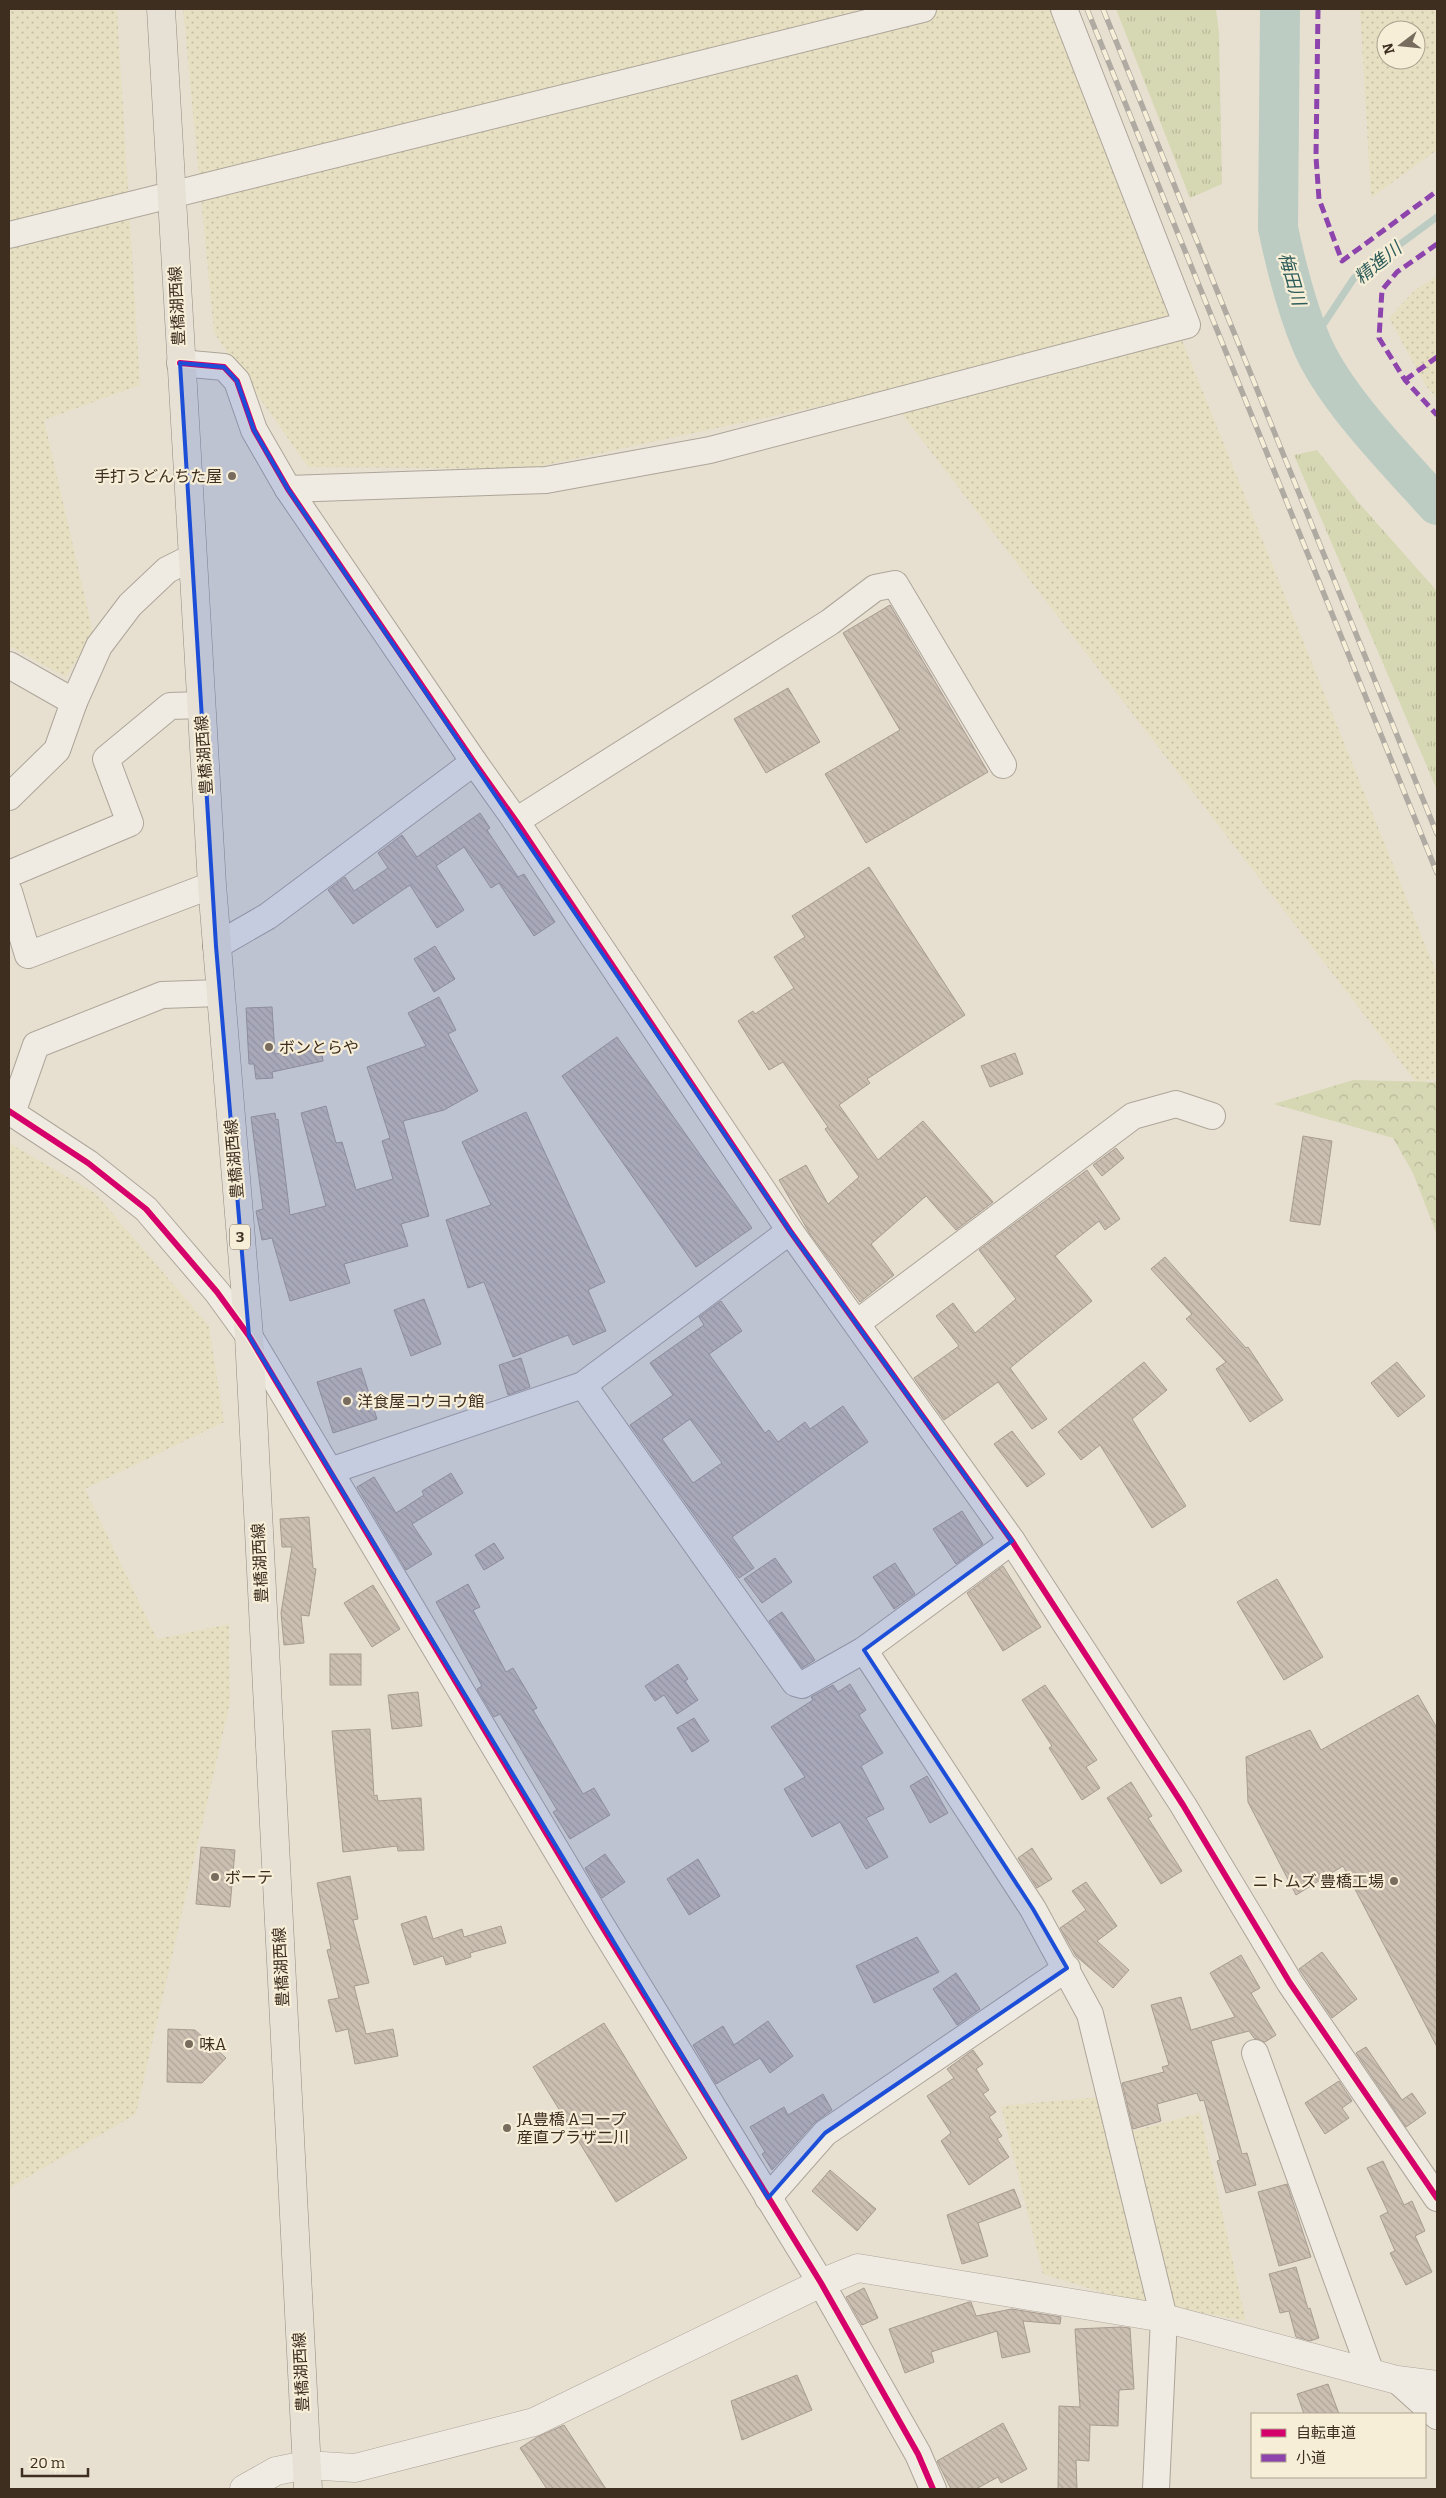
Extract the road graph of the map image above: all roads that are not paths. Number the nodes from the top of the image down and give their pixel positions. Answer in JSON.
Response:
{"nodes":[{"id":1,"x":161,"y":9,"type":"edge"},
{"id":2,"x":923,"y":9,"type":"edge"},
{"id":3,"x":1064,"y":9,"type":"edge"},
{"id":4,"x":171,"y":196,"type":"junction"},
{"id":5,"x":9,"y":236,"type":"edge"},
{"id":6,"x":180,"y":363,"type":"junction"},
{"id":7,"x":288,"y":489,"type":"junction"},
{"id":8,"x":191,"y":558,"type":"junction"},
{"id":9,"x":9,"y":665,"type":"edge"},
{"id":10,"x":74,"y":702,"type":"junction"},
{"id":11,"x":200,"y":705,"type":"junction"},
{"id":12,"x":474,"y":762,"type":"junction"},
{"id":13,"x":1003,"y":765,"type":"dead end"},
{"id":14,"x":9,"y":797,"type":"edge"},
{"id":15,"x":516,"y":821,"type":"junction"},
{"id":16,"x":9,"y":874,"type":"edge"},
{"id":17,"x":212,"y":885,"type":"junction"},
{"id":18,"x":9,"y":892,"type":"edge"},
{"id":19,"x":216,"y":946,"type":"junction"},
{"id":20,"x":220,"y":992,"type":"junction"},
{"id":21,"x":10,"y":1112,"type":"edge"},
{"id":22,"x":1212,"y":1116,"type":"dead end"},
{"id":23,"x":790,"y":1231,"type":"junction"},
{"id":24,"x":857,"y":1323,"type":"junction"},
{"id":25,"x":249,"y":1336,"type":"junction"},
{"id":26,"x":583,"y":1385,"type":"junction"},
{"id":27,"x":330,"y":1471,"type":"junction"},
{"id":28,"x":1012,"y":1541,"type":"junction"},
{"id":29,"x":864,"y":1650,"type":"junction"},
{"id":30,"x":1066,"y":1968,"type":"junction"},
{"id":31,"x":1255,"y":2053,"type":"dead end"},
{"id":32,"x":768,"y":2198,"type":"junction"},
{"id":33,"x":1437,"y":2198,"type":"edge"},
{"id":34,"x":820,"y":2283,"type":"junction"},
{"id":35,"x":1164,"y":2318,"type":"junction"},
{"id":36,"x":1370,"y":2373,"type":"junction"},
{"id":37,"x":1397,"y":2380,"type":"junction"},
{"id":38,"x":1437,"y":2385,"type":"edge"},
{"id":39,"x":1437,"y":2416,"type":"edge"},
{"id":40,"x":307,"y":2477,"type":"edge"},
{"id":41,"x":244,"y":2489,"type":"edge"},
{"id":42,"x":933,"y":2489,"type":"edge"},
{"id":43,"x":1156,"y":2489,"type":"edge"}],
"edges":[{"from":1,"to":4,"type":"main road","name":"豊橋湖西線","number":"3"},
{"from":2,"to":4,"type":"street"},
{"from":3,"to":7,"type":"street"},
{"from":4,"to":5,"type":"street"},
{"from":4,"to":6,"type":"main road","name":"豊橋湖西線","number":"3"},
{"from":6,"to":7,"type":"street"},
{"from":6,"to":8,"type":"main road","name":"豊橋湖西線","number":"3"},
{"from":7,"to":12,"type":"street"},
{"from":8,"to":10,"type":"street"},
{"from":8,"to":11,"type":"main road","name":"豊橋湖西線","number":"3"},
{"from":9,"to":10,"type":"street"},
{"from":10,"to":14,"type":"street"},
{"from":11,"to":16,"type":"street"},
{"from":11,"to":17,"type":"main road","name":"豊橋湖西線","number":"3"},
{"from":12,"to":15,"type":"street"},
{"from":12,"to":19,"type":"street"},
{"from":13,"to":15,"type":"street"},
{"from":15,"to":23,"type":"street"},
{"from":17,"to":18,"type":"street"},
{"from":17,"to":19,"type":"main road","name":"豊橋湖西線","number":"3"},
{"from":19,"to":20,"type":"main road","name":"豊橋湖西線","number":"3"},
{"from":20,"to":21,"type":"street"},
{"from":20,"to":25,"type":"main road","name":"豊橋湖西線","number":"3"},
{"from":21,"to":25,"type":"street"},
{"from":22,"to":24,"type":"street"},
{"from":23,"to":24,"type":"street"},
{"from":23,"to":26,"type":"street"},
{"from":24,"to":28,"type":"street"},
{"from":25,"to":27,"type":"street"},
{"from":25,"to":40,"type":"main road","name":"豊橋湖西線","number":"3"},
{"from":26,"to":27,"type":"street"},
{"from":26,"to":29,"type":"street"},
{"from":27,"to":32,"type":"street"},
{"from":28,"to":29,"type":"street"},
{"from":28,"to":33,"type":"street"},
{"from":29,"to":30,"type":"street"},
{"from":30,"to":32,"type":"street"},
{"from":30,"to":35,"type":"street"},
{"from":31,"to":36,"type":"street"},
{"from":32,"to":34,"type":"street"},
{"from":34,"to":35,"type":"street"},
{"from":34,"to":40,"type":"street"},
{"from":34,"to":42,"type":"street"},
{"from":35,"to":36,"type":"street"},
{"from":35,"to":43,"type":"street"},
{"from":36,"to":37,"type":"street"},
{"from":37,"to":38,"type":"street"},
{"from":37,"to":39,"type":"street"},
{"from":40,"to":41,"type":"street"}]}
